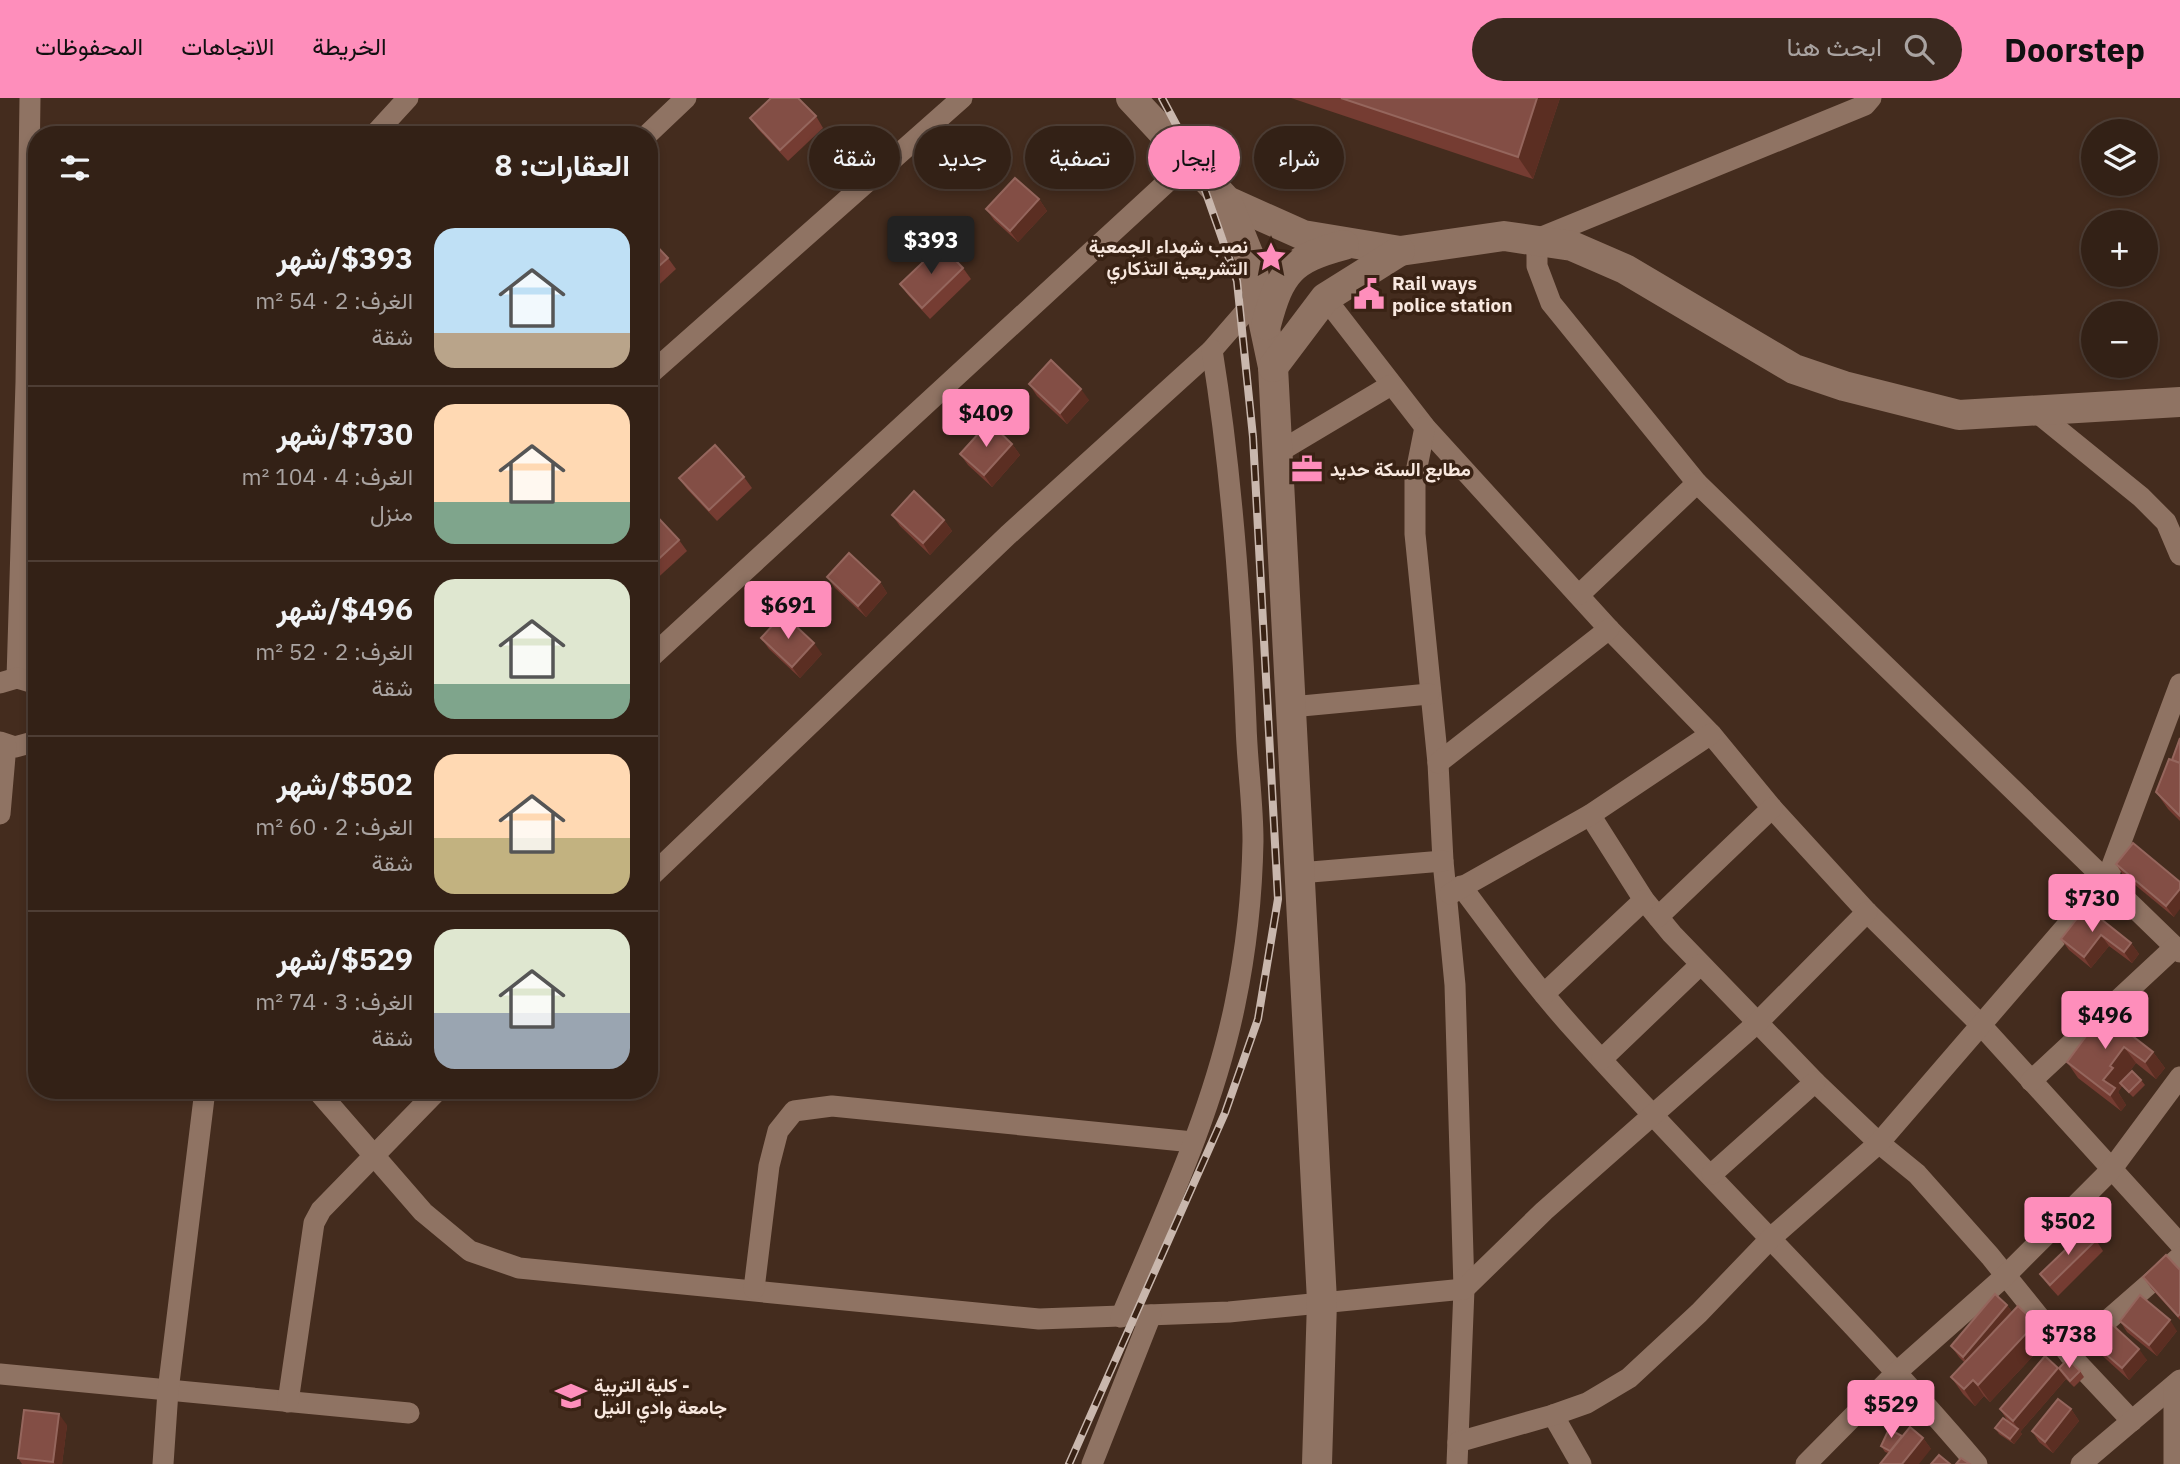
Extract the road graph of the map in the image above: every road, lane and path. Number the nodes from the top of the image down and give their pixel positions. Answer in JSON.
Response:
{"nodes":[{"id":1,"x":30,"y":98,"type":"edge"},
{"id":2,"x":408,"y":98,"type":"edge"},
{"id":3,"x":686,"y":98,"type":"edge"},
{"id":4,"x":962,"y":98,"type":"edge"},
{"id":5,"x":1131,"y":98,"type":"edge"},
{"id":6,"x":1871,"y":98,"type":"edge"},
{"id":7,"x":30,"y":126,"type":"edge"},
{"id":8,"x":382,"y":126,"type":"edge"},
{"id":9,"x":656,"y":126,"type":"edge"},
{"id":10,"x":1157,"y":126,"type":"edge"},
{"id":11,"x":1160,"y":189,"type":"edge"},
{"id":12,"x":1216,"y":189,"type":"edge"},
{"id":13,"x":1227,"y":201,"type":"junction"},
{"id":14,"x":1537,"y":239,"type":"junction"},
{"id":15,"x":1348,"y":244,"type":"junction"},
{"id":16,"x":1400,"y":251,"type":"junction"},
{"id":17,"x":1259,"y":296,"type":"junction"},
{"id":18,"x":1325,"y":298,"type":"junction"},
{"id":19,"x":1266,"y":326,"type":"junction"},
{"id":20,"x":1212,"y":350,"type":"junction"},
{"id":21,"x":658,"y":367,"type":"edge"},
{"id":22,"x":1273,"y":367,"type":"junction"},
{"id":23,"x":1391,"y":385,"type":"junction"},
{"id":24,"x":2180,"y":402,"type":"edge"},
{"id":25,"x":2035,"y":411,"type":"junction"},
{"id":26,"x":1425,"y":427,"type":"junction"},
{"id":27,"x":1277,"y":453,"type":"junction"},
{"id":28,"x":28,"y":467,"type":"edge"},
{"id":29,"x":1697,"y":483,"type":"junction"},
{"id":30,"x":2180,"y":555,"type":"edge"},
{"id":31,"x":1580,"y":594,"type":"junction"},
{"id":32,"x":1609,"y":629,"type":"junction"},
{"id":33,"x":658,"y":651,"type":"edge"},
{"id":34,"x":18,"y":682,"type":"edge"},
{"id":35,"x":2180,"y":684,"type":"edge"},
{"id":36,"x":1429,"y":694,"type":"junction"},
{"id":37,"x":1291,"y":708,"type":"junction"},
{"id":38,"x":1711,"y":734,"type":"junction"},
{"id":39,"x":3,"y":743,"type":"edge"},
{"id":40,"x":28,"y":745,"type":"edge"},
{"id":41,"x":1438,"y":763,"type":"junction"},
{"id":42,"x":1772,"y":808,"type":"junction"},
{"id":43,"x":0,"y":814,"type":"edge"},
{"id":44,"x":1590,"y":815,"type":"junction"},
{"id":45,"x":1443,"y":861,"type":"junction"},
{"id":46,"x":658,"y":869,"type":"edge"},
{"id":47,"x":1300,"y":873,"type":"junction"},
{"id":48,"x":2107,"y":879,"type":"junction"},
{"id":49,"x":1454,"y":891,"type":"junction"},
{"id":50,"x":1644,"y":900,"type":"junction"},
{"id":51,"x":1867,"y":912,"type":"junction"},
{"id":52,"x":1658,"y":917,"type":"junction"},
{"id":53,"x":2177,"y":950,"type":"edge"},
{"id":54,"x":1700,"y":965,"type":"junction"},
{"id":55,"x":1544,"y":994,"type":"junction"},
{"id":56,"x":1757,"y":1023,"type":"junction"},
{"id":57,"x":1980,"y":1024,"type":"junction"},
{"id":58,"x":1602,"y":1059,"type":"junction"},
{"id":59,"x":2180,"y":1077,"type":"edge"},
{"id":60,"x":1815,"y":1082,"type":"junction"},
{"id":61,"x":2031,"y":1082,"type":"junction"},
{"id":62,"x":204,"y":1099,"type":"edge"},
{"id":63,"x":325,"y":1099,"type":"edge"},
{"id":64,"x":429,"y":1099,"type":"edge"},
{"id":65,"x":1655,"y":1115,"type":"junction"},
{"id":66,"x":1193,"y":1142,"type":"junction"},
{"id":67,"x":1878,"y":1143,"type":"junction"},
{"id":68,"x":375,"y":1155,"type":"junction"},
{"id":69,"x":2111,"y":1170,"type":"junction"},
{"id":70,"x":1712,"y":1174,"type":"junction"},
{"id":71,"x":2172,"y":1221,"type":"edge"},
{"id":72,"x":1772,"y":1237,"type":"junction"},
{"id":73,"x":2180,"y":1244,"type":"edge"},
{"id":74,"x":2180,"y":1257,"type":"edge"},
{"id":75,"x":2004,"y":1277,"type":"junction"},
{"id":76,"x":754,"y":1289,"type":"junction"},
{"id":77,"x":1464,"y":1289,"type":"junction"},
{"id":78,"x":1322,"y":1301,"type":"junction"},
{"id":79,"x":1151,"y":1315,"type":"junction"},
{"id":80,"x":1121,"y":1317,"type":"junction"},
{"id":81,"x":2069,"y":1354,"type":"junction"},
{"id":82,"x":1898,"y":1371,"type":"junction"},
{"id":83,"x":0,"y":1374,"type":"edge"},
{"id":84,"x":2177,"y":1383,"type":"edge"},
{"id":85,"x":168,"y":1391,"type":"junction"},
{"id":86,"x":288,"y":1402,"type":"junction"},
{"id":87,"x":410,"y":1412,"type":"dead end"},
{"id":88,"x":1553,"y":1416,"type":"junction"},
{"id":89,"x":2132,"y":1421,"type":"junction"},
{"id":90,"x":2177,"y":1438,"type":"edge"},
{"id":91,"x":1458,"y":1442,"type":"junction"},
{"id":92,"x":163,"y":1464,"type":"edge"},
{"id":93,"x":1092,"y":1464,"type":"edge"},
{"id":94,"x":1317,"y":1464,"type":"edge"},
{"id":95,"x":1457,"y":1464,"type":"edge"},
{"id":96,"x":1581,"y":1464,"type":"edge"},
{"id":97,"x":1806,"y":1464,"type":"edge"},
{"id":98,"x":1978,"y":1464,"type":"edge"},
{"id":99,"x":2081,"y":1464,"type":"edge"},
{"id":100,"x":2174,"y":1464,"type":"edge"}],
"edges":[{"from":1,"to":7,"type":"street"},
{"from":2,"to":8,"type":"street"},
{"from":3,"to":9,"type":"street"},
{"from":4,"to":21,"type":"street"},
{"from":5,"to":10,"type":"street"},
{"from":6,"to":14,"type":"street"},
{"from":11,"to":33,"type":"street"},
{"from":12,"to":13,"type":"street"},
{"from":13,"to":15,"type":"street"},
{"from":13,"to":17,"type":"street"},
{"from":14,"to":16,"type":"street"},
{"from":14,"to":25,"type":"street"},
{"from":14,"to":29,"type":"street"},
{"from":15,"to":16,"type":"street"},
{"from":15,"to":19,"type":"street"},
{"from":16,"to":18,"type":"street"},
{"from":17,"to":19,"type":"street"},
{"from":17,"to":20,"type":"street"},
{"from":18,"to":22,"type":"street"},
{"from":18,"to":23,"type":"street"},
{"from":19,"to":22,"type":"street"},
{"from":20,"to":46,"type":"street"},
{"from":20,"to":66,"type":"street"},
{"from":22,"to":27,"type":"street"},
{"from":23,"to":26,"type":"street"},
{"from":23,"to":27,"type":"street"},
{"from":24,"to":25,"type":"street"},
{"from":25,"to":30,"type":"street"},
{"from":26,"to":31,"type":"street"},
{"from":26,"to":36,"type":"street"},
{"from":27,"to":37,"type":"street"},
{"from":28,"to":34,"type":"street"},
{"from":29,"to":31,"type":"street"},
{"from":29,"to":48,"type":"street"},
{"from":31,"to":32,"type":"street"},
{"from":32,"to":38,"type":"street"},
{"from":32,"to":41,"type":"street"},
{"from":35,"to":48,"type":"street"},
{"from":36,"to":37,"type":"street"},
{"from":36,"to":41,"type":"street"},
{"from":37,"to":47,"type":"street"},
{"from":38,"to":42,"type":"street"},
{"from":38,"to":44,"type":"street"},
{"from":39,"to":40,"type":"street"},
{"from":39,"to":43,"type":"street"},
{"from":41,"to":45,"type":"street"},
{"from":42,"to":51,"type":"street"},
{"from":42,"to":52,"type":"street"},
{"from":44,"to":49,"type":"street"},
{"from":44,"to":50,"type":"street"},
{"from":45,"to":47,"type":"street"},
{"from":45,"to":49,"type":"street"},
{"from":47,"to":78,"type":"street"},
{"from":48,"to":53,"type":"street"},
{"from":48,"to":57,"type":"street"},
{"from":49,"to":55,"type":"street"},
{"from":49,"to":77,"type":"street"},
{"from":50,"to":52,"type":"street"},
{"from":50,"to":55,"type":"street"},
{"from":51,"to":56,"type":"street"},
{"from":51,"to":57,"type":"street"},
{"from":52,"to":54,"type":"street"},
{"from":53,"to":61,"type":"street"},
{"from":54,"to":56,"type":"street"},
{"from":54,"to":58,"type":"street"},
{"from":55,"to":58,"type":"street"},
{"from":56,"to":60,"type":"street"},
{"from":56,"to":65,"type":"street"},
{"from":57,"to":61,"type":"street"},
{"from":57,"to":67,"type":"street"},
{"from":58,"to":65,"type":"street"},
{"from":59,"to":69,"type":"street"},
{"from":60,"to":67,"type":"street"},
{"from":60,"to":70,"type":"street"},
{"from":61,"to":69,"type":"street"},
{"from":62,"to":85,"type":"street"},
{"from":63,"to":68,"type":"street"},
{"from":64,"to":68,"type":"street"},
{"from":65,"to":70,"type":"street"},
{"from":65,"to":77,"type":"street"},
{"from":66,"to":76,"type":"street"},
{"from":66,"to":80,"type":"street"},
{"from":67,"to":72,"type":"street"},
{"from":67,"to":75,"type":"street"},
{"from":68,"to":76,"type":"street"},
{"from":68,"to":86,"type":"street"},
{"from":69,"to":71,"type":"street"},
{"from":69,"to":75,"type":"street"},
{"from":70,"to":72,"type":"street"},
{"from":71,"to":73,"type":"street"},
{"from":72,"to":82,"type":"street"},
{"from":72,"to":88,"type":"street"},
{"from":74,"to":81,"type":"street"},
{"from":75,"to":81,"type":"street"},
{"from":75,"to":82,"type":"street"},
{"from":76,"to":80,"type":"street"},
{"from":77,"to":78,"type":"street"},
{"from":77,"to":91,"type":"street"},
{"from":78,"to":79,"type":"street"},
{"from":78,"to":94,"type":"street"},
{"from":79,"to":80,"type":"street"},
{"from":79,"to":93,"type":"street"},
{"from":81,"to":89,"type":"street"},
{"from":82,"to":97,"type":"street"},
{"from":82,"to":98,"type":"street"},
{"from":83,"to":85,"type":"street"},
{"from":84,"to":89,"type":"street"},
{"from":84,"to":90,"type":"street"},
{"from":85,"to":86,"type":"street"},
{"from":85,"to":92,"type":"street"},
{"from":86,"to":87,"type":"street"},
{"from":88,"to":91,"type":"street"},
{"from":88,"to":96,"type":"street"},
{"from":89,"to":99,"type":"street"},
{"from":90,"to":100,"type":"street"},
{"from":91,"to":95,"type":"street"}]}
